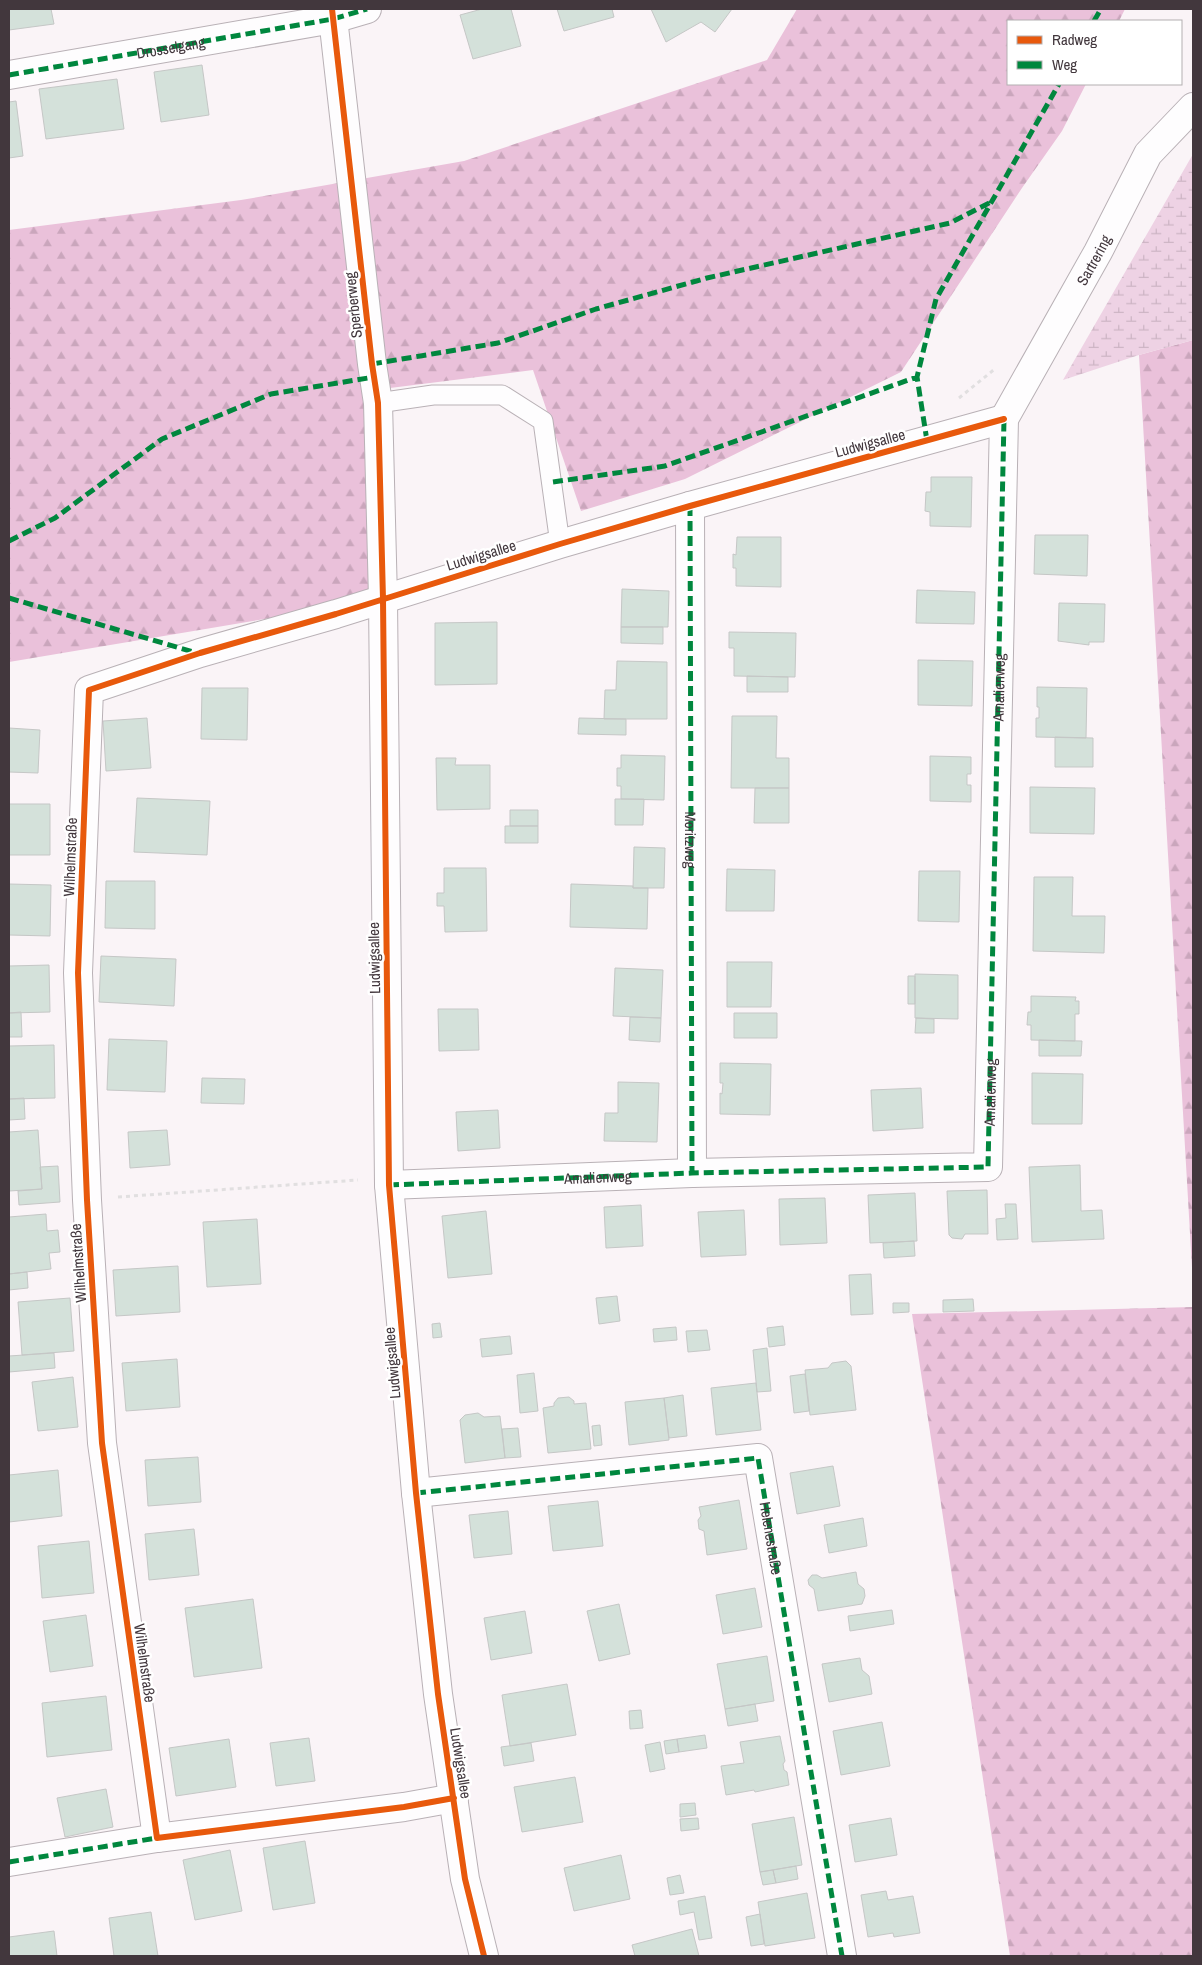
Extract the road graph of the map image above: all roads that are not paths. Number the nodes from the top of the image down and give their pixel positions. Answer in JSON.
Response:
{"nodes":[{"id":1,"x":367,"y":9,"type":"edge"},
{"id":2,"x":332,"y":14,"type":"edge"},
{"id":3,"x":9,"y":76,"type":"edge"},
{"id":4,"x":1193,"y":107,"type":"edge"},
{"id":5,"x":378,"y":403,"type":"junction"},
{"id":6,"x":1004,"y":420,"type":"junction"},
{"id":7,"x":690,"y":506,"type":"junction"},
{"id":8,"x":560,"y":544,"type":"junction"},
{"id":9,"x":383,"y":599,"type":"junction"},
{"id":10,"x":692,"y":1173,"type":"junction"},
{"id":11,"x":389,"y":1181,"type":"junction"},
{"id":12,"x":416,"y":1492,"type":"junction"},
{"id":13,"x":454,"y":1798,"type":"junction"},
{"id":14,"x":157,"y":1838,"type":"junction"},
{"id":15,"x":9,"y":1862,"type":"edge"},
{"id":16,"x":484,"y":1956,"type":"edge"},
{"id":17,"x":842,"y":1956,"type":"edge"}],
"edges":[{"from":1,"to":2,"type":"street","name":"Drosselgang"},
{"from":2,"to":3,"type":"street","name":"Drosselgang"},
{"from":2,"to":5,"type":"street","name":"Sperberweg"},
{"from":4,"to":6,"type":"street","name":"Sartrering"},
{"from":5,"to":8,"type":"lane"},
{"from":5,"to":9,"type":"street","name":"Sperberweg"},
{"from":6,"to":7,"type":"street","name":"Ludwigsallee"},
{"from":6,"to":10,"type":"street","name":"Amalienweg"},
{"from":7,"to":8,"type":"street","name":"Ludwigsallee"},
{"from":7,"to":10,"type":"street","name":"Moritzweg"},
{"from":8,"to":9,"type":"street","name":"Ludwigsallee"},
{"from":9,"to":11,"type":"street","name":"Ludwigsallee"},
{"from":9,"to":14,"type":"street","name":"Wilhelmstraße"},
{"from":10,"to":11,"type":"street","name":"Amalienweg"},
{"from":11,"to":12,"type":"street","name":"Ludwigsallee"},
{"from":12,"to":13,"type":"street","name":"Ludwigsallee"},
{"from":12,"to":17,"type":"street","name":"Helenestraße"},
{"from":13,"to":14,"type":"street"},
{"from":13,"to":16,"type":"street","name":"Ludwigsallee"},
{"from":14,"to":15,"type":"street"}]}
